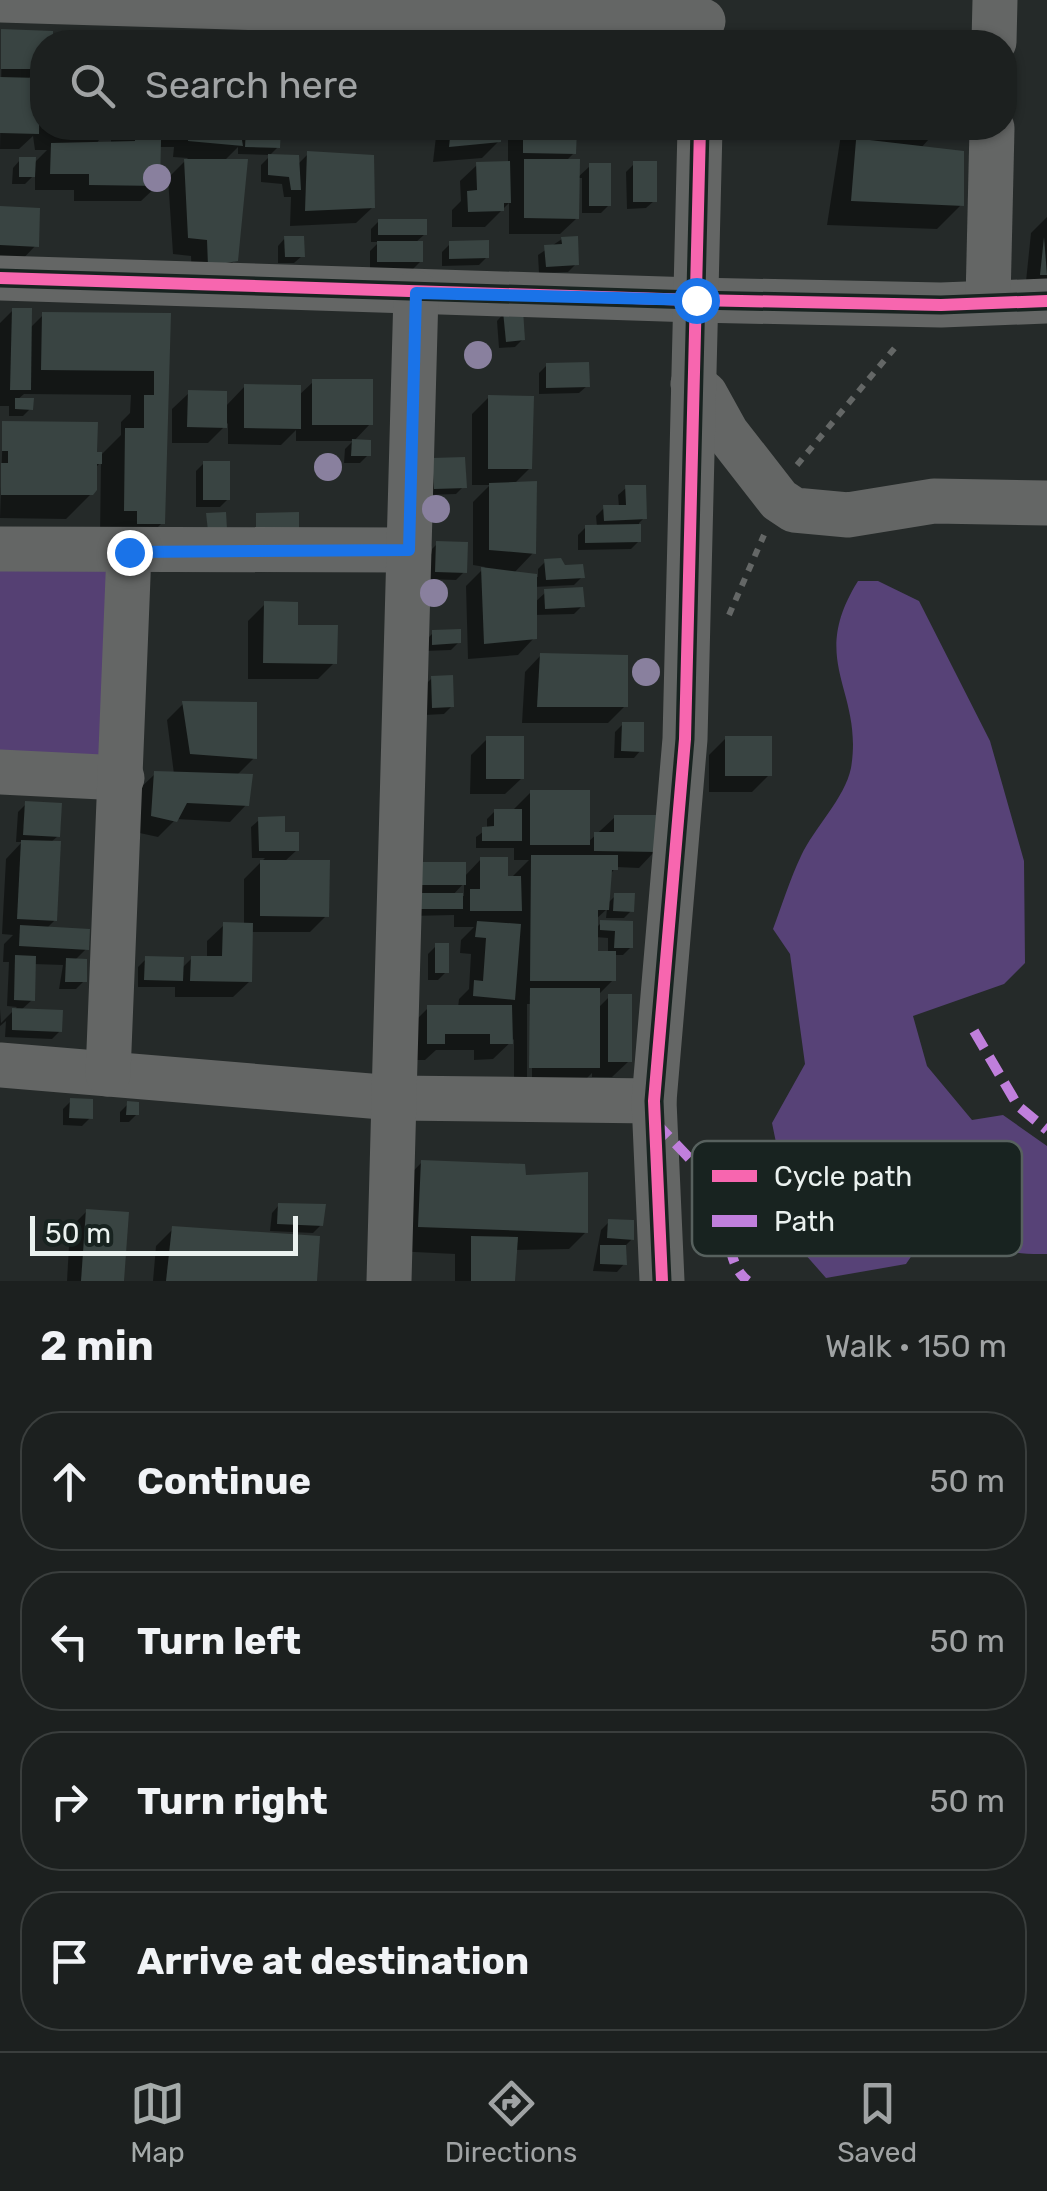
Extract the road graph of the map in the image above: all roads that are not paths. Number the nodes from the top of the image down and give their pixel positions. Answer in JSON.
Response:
{"nodes":[{"id":1,"x":0,"y":0,"type":"edge"},
{"id":2,"x":995,"y":0,"type":"edge"},
{"id":3,"x":703,"y":21,"type":"edge"},
{"id":4,"x":994,"y":30,"type":"edge"},
{"id":5,"x":700,"y":140,"type":"edge"},
{"id":6,"x":992,"y":140,"type":"edge"},
{"id":7,"x":0,"y":278,"type":"edge"},
{"id":8,"x":416,"y":293,"type":"junction"},
{"id":9,"x":696,"y":300,"type":"junction"},
{"id":10,"x":988,"y":301,"type":"junction"},
{"id":11,"x":1047,"y":301,"type":"edge"},
{"id":12,"x":693,"y":384,"type":"junction"},
{"id":13,"x":1047,"y":503,"type":"edge"},
{"id":14,"x":0,"y":549,"type":"edge"},
{"id":15,"x":409,"y":550,"type":"junction"},
{"id":16,"x":129,"y":552,"type":"junction"},
{"id":17,"x":0,"y":772,"type":"edge"},
{"id":18,"x":122,"y":778,"type":"junction"},
{"id":19,"x":0,"y":1065,"type":"edge"},
{"id":20,"x":108,"y":1074,"type":"junction"},
{"id":21,"x":394,"y":1098,"type":"junction"},
{"id":22,"x":654,"y":1101,"type":"junction"},
{"id":23,"x":389,"y":1281,"type":"edge"},
{"id":24,"x":662,"y":1281,"type":"edge"}],
"edges":[{"from":1,"to":3,"type":"street"},
{"from":2,"to":4,"type":"street"},
{"from":5,"to":9,"type":"street"},
{"from":6,"to":10,"type":"street"},
{"from":7,"to":8,"type":"street"},
{"from":8,"to":9,"type":"street"},
{"from":8,"to":15,"type":"street"},
{"from":9,"to":10,"type":"street"},
{"from":9,"to":12,"type":"street"},
{"from":10,"to":11,"type":"street"},
{"from":12,"to":13,"type":"street"},
{"from":12,"to":22,"type":"street"},
{"from":14,"to":16,"type":"street"},
{"from":15,"to":16,"type":"street"},
{"from":15,"to":21,"type":"street"},
{"from":16,"to":18,"type":"street"},
{"from":17,"to":18,"type":"street"},
{"from":18,"to":20,"type":"street"},
{"from":19,"to":20,"type":"street"},
{"from":20,"to":21,"type":"street"},
{"from":21,"to":22,"type":"street"},
{"from":21,"to":23,"type":"street"},
{"from":22,"to":24,"type":"street"}]}
